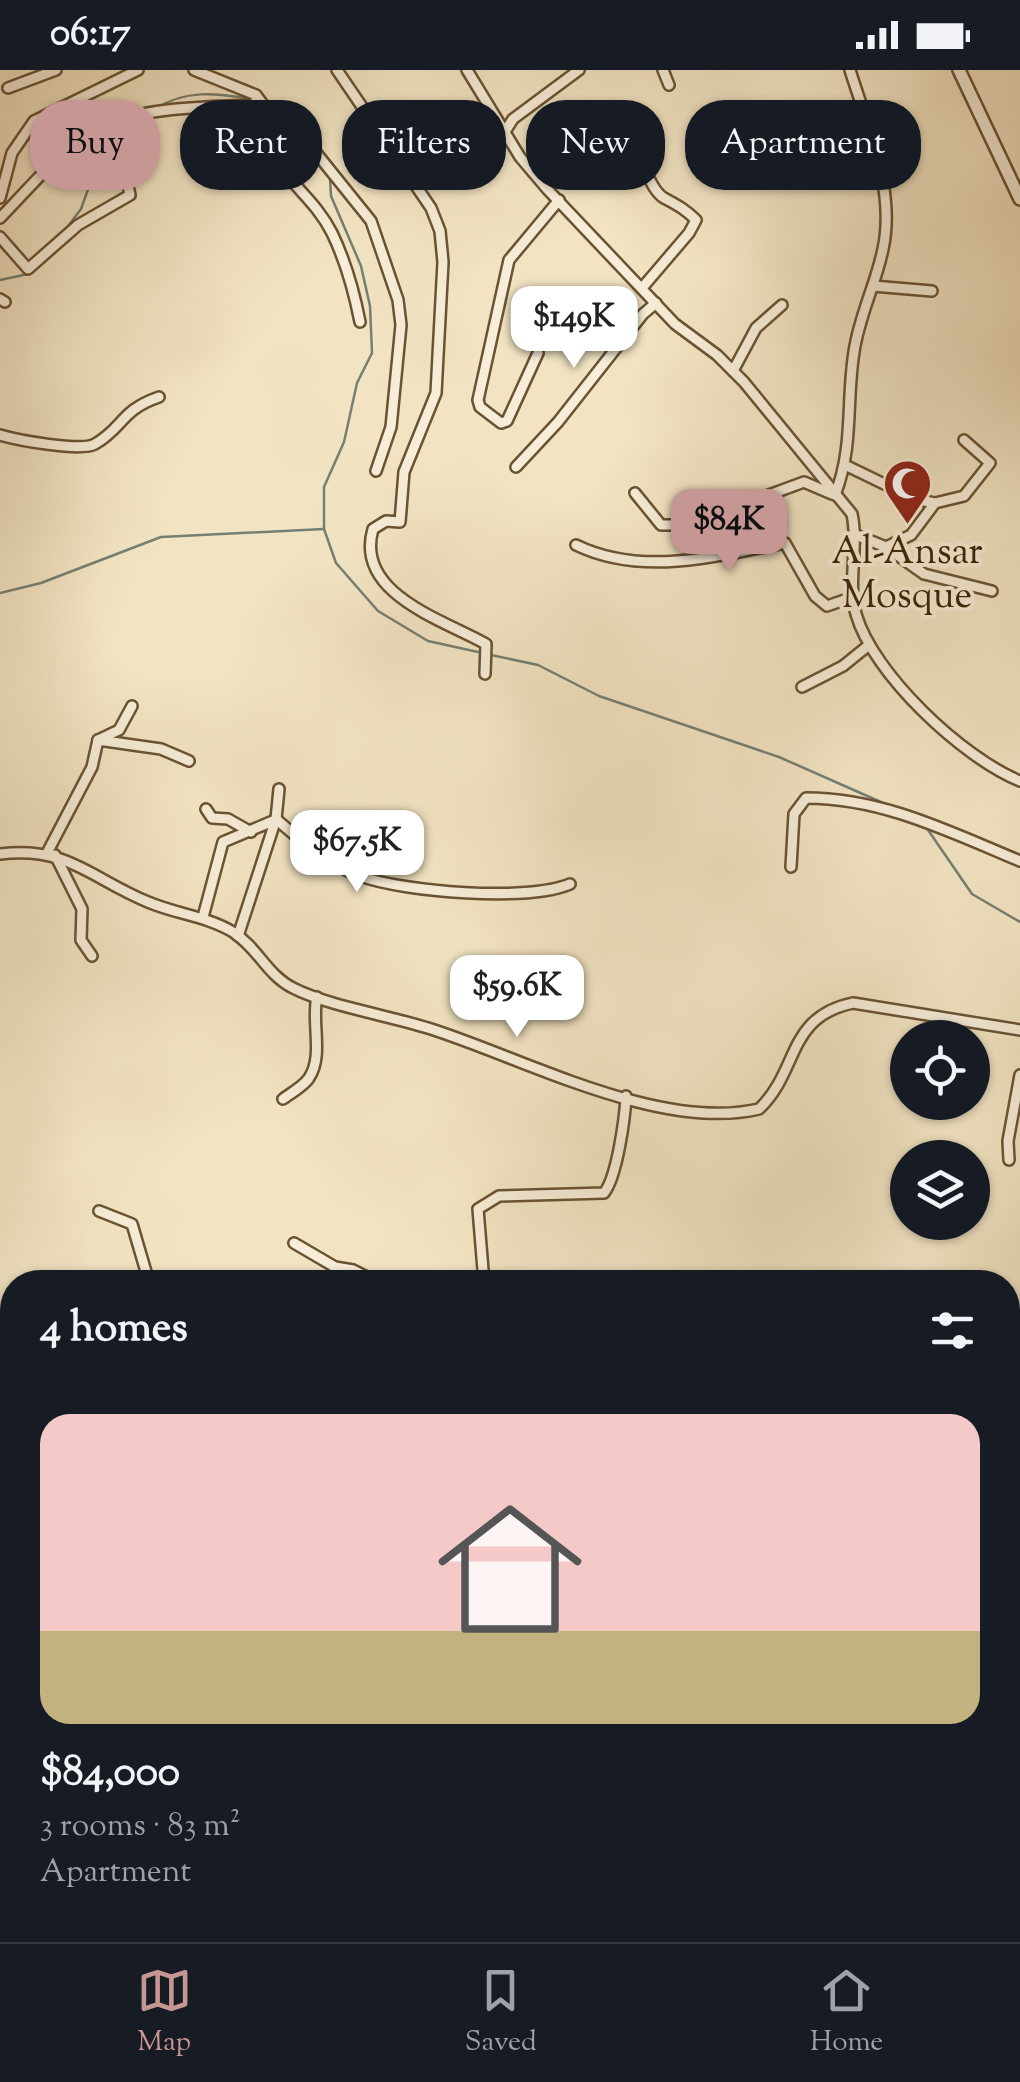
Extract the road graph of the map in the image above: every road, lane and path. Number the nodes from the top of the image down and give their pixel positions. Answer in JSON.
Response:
{"nodes":[{"id":1,"x":56,"y":70,"type":"edge"},
{"id":2,"x":138,"y":70,"type":"edge"},
{"id":3,"x":194,"y":70,"type":"edge"},
{"id":4,"x":337,"y":70,"type":"edge"},
{"id":5,"x":467,"y":70,"type":"edge"},
{"id":6,"x":580,"y":70,"type":"edge"},
{"id":7,"x":663,"y":70,"type":"edge"},
{"id":8,"x":850,"y":70,"type":"edge"},
{"id":9,"x":959,"y":70,"type":"edge"},
{"id":10,"x":669,"y":85,"type":"dead end"},
{"id":11,"x":8,"y":88,"type":"dead end"},
{"id":12,"x":258,"y":98,"type":"joint"},
{"id":13,"x":486,"y":100,"type":"edge"},
{"id":14,"x":160,"y":114,"type":"edge"},
{"id":15,"x":506,"y":130,"type":"joint"},
{"id":16,"x":322,"y":161,"type":"edge"},
{"id":17,"x":30,"y":189,"type":"edge"},
{"id":18,"x":129,"y":190,"type":"edge"},
{"id":19,"x":299,"y":190,"type":"edge"},
{"id":20,"x":657,"y":190,"type":"edge"},
{"id":21,"x":0,"y":198,"type":"edge"},
{"id":22,"x":1020,"y":199,"type":"edge"},
{"id":23,"x":559,"y":200,"type":"junction"},
{"id":24,"x":0,"y":218,"type":"edge"},
{"id":25,"x":0,"y":237,"type":"edge"},
{"id":26,"x":873,"y":286,"type":"junction"},
{"id":27,"x":642,"y":288,"type":"junction"},
{"id":28,"x":932,"y":291,"type":"dead end"},
{"id":29,"x":656,"y":303,"type":"junction"},
{"id":30,"x":782,"y":305,"type":"dead end"},
{"id":31,"x":360,"y":322,"type":"dead end"},
{"id":32,"x":538,"y":353,"type":"dead end"},
{"id":33,"x":733,"y":371,"type":"junction"},
{"id":34,"x":160,"y":397,"type":"dead end"},
{"id":35,"x":0,"y":434,"type":"edge"},
{"id":36,"x":964,"y":440,"type":"dead end"},
{"id":37,"x":847,"y":466,"type":"junction"},
{"id":38,"x":516,"y":467,"type":"dead end"},
{"id":39,"x":376,"y":472,"type":"dead end"},
{"id":40,"x":634,"y":493,"type":"dead end"},
{"id":41,"x":835,"y":494,"type":"junction"},
{"id":42,"x":935,"y":503,"type":"junction"},
{"id":43,"x":856,"y":535,"type":"junction"},
{"id":44,"x":576,"y":545,"type":"dead end"},
{"id":45,"x":886,"y":547,"type":"junction"},
{"id":46,"x":992,"y":591,"type":"dead end"},
{"id":47,"x":853,"y":596,"type":"junction"},
{"id":48,"x":870,"y":645,"type":"junction"},
{"id":49,"x":485,"y":674,"type":"dead end"},
{"id":50,"x":802,"y":687,"type":"dead end"},
{"id":51,"x":132,"y":706,"type":"dead end"},
{"id":52,"x":98,"y":740,"type":"junction"},
{"id":53,"x":189,"y":761,"type":"dead end"},
{"id":54,"x":1020,"y":781,"type":"edge"},
{"id":55,"x":279,"y":789,"type":"dead end"},
{"id":56,"x":206,"y":809,"type":"dead end"},
{"id":57,"x":276,"y":819,"type":"junction"},
{"id":58,"x":250,"y":832,"type":"junction"},
{"id":59,"x":0,"y":854,"type":"edge"},
{"id":60,"x":51,"y":854,"type":"junction"},
{"id":61,"x":1020,"y":862,"type":"edge"},
{"id":62,"x":792,"y":867,"type":"dead end"},
{"id":63,"x":570,"y":884,"type":"dead end"},
{"id":64,"x":203,"y":917,"type":"junction"},
{"id":65,"x":238,"y":936,"type":"junction"},
{"id":66,"x":92,"y":956,"type":"dead end"},
{"id":67,"x":317,"y":998,"type":"junction"},
{"id":68,"x":1020,"y":1030,"type":"edge"},
{"id":69,"x":1020,"y":1075,"type":"edge"},
{"id":70,"x":626,"y":1096,"type":"junction"},
{"id":71,"x":283,"y":1099,"type":"dead end"},
{"id":72,"x":1009,"y":1160,"type":"dead end"},
{"id":73,"x":99,"y":1210,"type":"dead end"},
{"id":74,"x":294,"y":1242,"type":"dead end"},
{"id":75,"x":145,"y":1270,"type":"edge"},
{"id":76,"x":353,"y":1270,"type":"edge"},
{"id":77,"x":483,"y":1270,"type":"edge"}],
"edges":[{"from":1,"to":11,"type":"street"},
{"from":2,"to":21,"type":"street"},
{"from":3,"to":12,"type":"street"},
{"from":4,"to":49,"type":"street"},
{"from":5,"to":13,"type":"street"},
{"from":6,"to":15,"type":"street"},
{"from":7,"to":10,"type":"street"},
{"from":8,"to":26,"type":"street"},
{"from":9,"to":22,"type":"street"},
{"from":12,"to":14,"type":"street"},
{"from":15,"to":23,"type":"street"},
{"from":16,"to":39,"type":"street"},
{"from":17,"to":24,"type":"street"},
{"from":18,"to":25,"type":"street"},
{"from":19,"to":31,"type":"street"},
{"from":20,"to":27,"type":"street"},
{"from":23,"to":27,"type":"street"},
{"from":23,"to":32,"type":"street"},
{"from":26,"to":28,"type":"street"},
{"from":26,"to":37,"type":"street"},
{"from":27,"to":29,"type":"street"},
{"from":29,"to":33,"type":"street"},
{"from":29,"to":38,"type":"street"},
{"from":30,"to":33,"type":"street"},
{"from":33,"to":41,"type":"street"},
{"from":34,"to":35,"type":"street"},
{"from":36,"to":42,"type":"street"},
{"from":37,"to":41,"type":"street"},
{"from":37,"to":42,"type":"street"},
{"from":40,"to":41,"type":"street"},
{"from":41,"to":43,"type":"street"},
{"from":42,"to":45,"type":"street"},
{"from":43,"to":45,"type":"street"},
{"from":43,"to":47,"type":"street"},
{"from":44,"to":47,"type":"street"},
{"from":45,"to":46,"type":"street"},
{"from":47,"to":48,"type":"street"},
{"from":48,"to":50,"type":"street"},
{"from":48,"to":54,"type":"street"},
{"from":51,"to":52,"type":"street"},
{"from":52,"to":53,"type":"street"},
{"from":52,"to":60,"type":"street"},
{"from":55,"to":57,"type":"street"},
{"from":56,"to":58,"type":"street"},
{"from":57,"to":58,"type":"street"},
{"from":57,"to":63,"type":"street"},
{"from":57,"to":65,"type":"street"},
{"from":58,"to":64,"type":"street"},
{"from":59,"to":60,"type":"street"},
{"from":60,"to":64,"type":"street"},
{"from":60,"to":66,"type":"street"},
{"from":61,"to":62,"type":"street"},
{"from":64,"to":65,"type":"street"},
{"from":65,"to":67,"type":"street"},
{"from":67,"to":70,"type":"street"},
{"from":67,"to":71,"type":"street"},
{"from":68,"to":70,"type":"street"},
{"from":69,"to":72,"type":"street"},
{"from":70,"to":77,"type":"street"},
{"from":73,"to":75,"type":"street"},
{"from":74,"to":76,"type":"street"}]}
